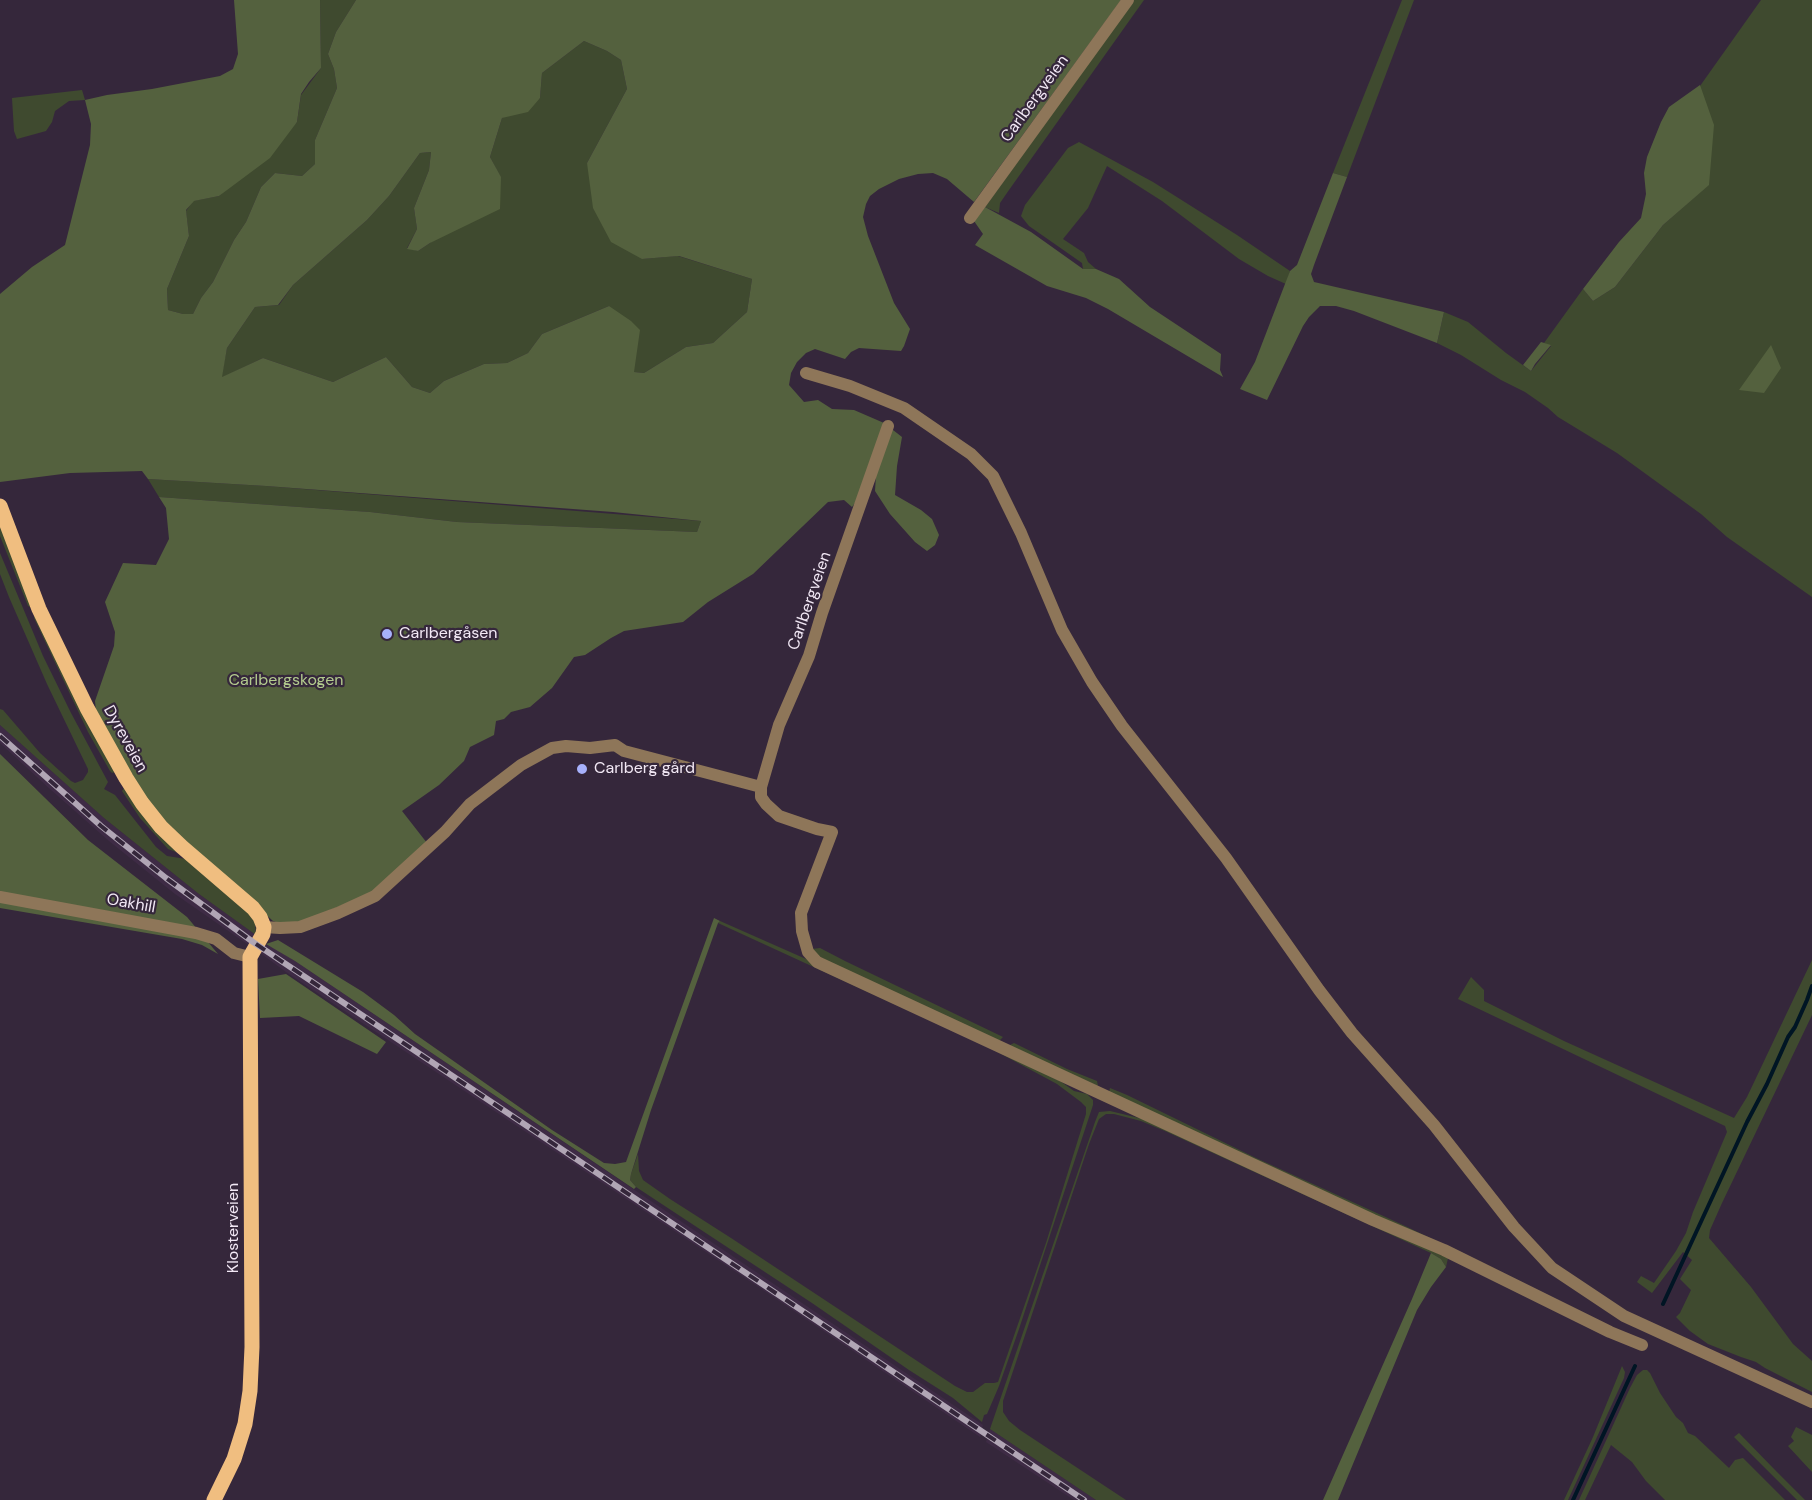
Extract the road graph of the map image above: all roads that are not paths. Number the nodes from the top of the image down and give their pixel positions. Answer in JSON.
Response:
{"nodes":[{"id":1,"x":1128,"y":0,"type":"edge"},
{"id":2,"x":970,"y":218,"type":"dead end"},
{"id":3,"x":806,"y":373,"type":"dead end"},
{"id":4,"x":888,"y":426,"type":"dead end"},
{"id":5,"x":0,"y":506,"type":"edge"},
{"id":6,"x":761,"y":787,"type":"junction"},
{"id":7,"x":0,"y":897,"type":"edge"},
{"id":8,"x":264,"y":927,"type":"junction"},
{"id":9,"x":252,"y":954,"type":"junction"},
{"id":10,"x":1642,"y":1345,"type":"dead end"},
{"id":11,"x":1812,"y":1402,"type":"edge"},
{"id":12,"x":214,"y":1500,"type":"edge"}],
"edges":[{"from":1,"to":2,"type":"street","name":"Carlbergveien"},
{"from":3,"to":11,"type":"street"},
{"from":4,"to":6,"type":"street","name":"Carlbergveien"},
{"from":5,"to":8,"type":"main road","name":"Dyreveien"},
{"from":6,"to":8,"type":"street"},
{"from":6,"to":10,"type":"street"},
{"from":7,"to":9,"type":"street","name":"Oakhill"},
{"from":8,"to":9,"type":"main road"},
{"from":9,"to":12,"type":"main road","name":"Klosterveien"}]}
